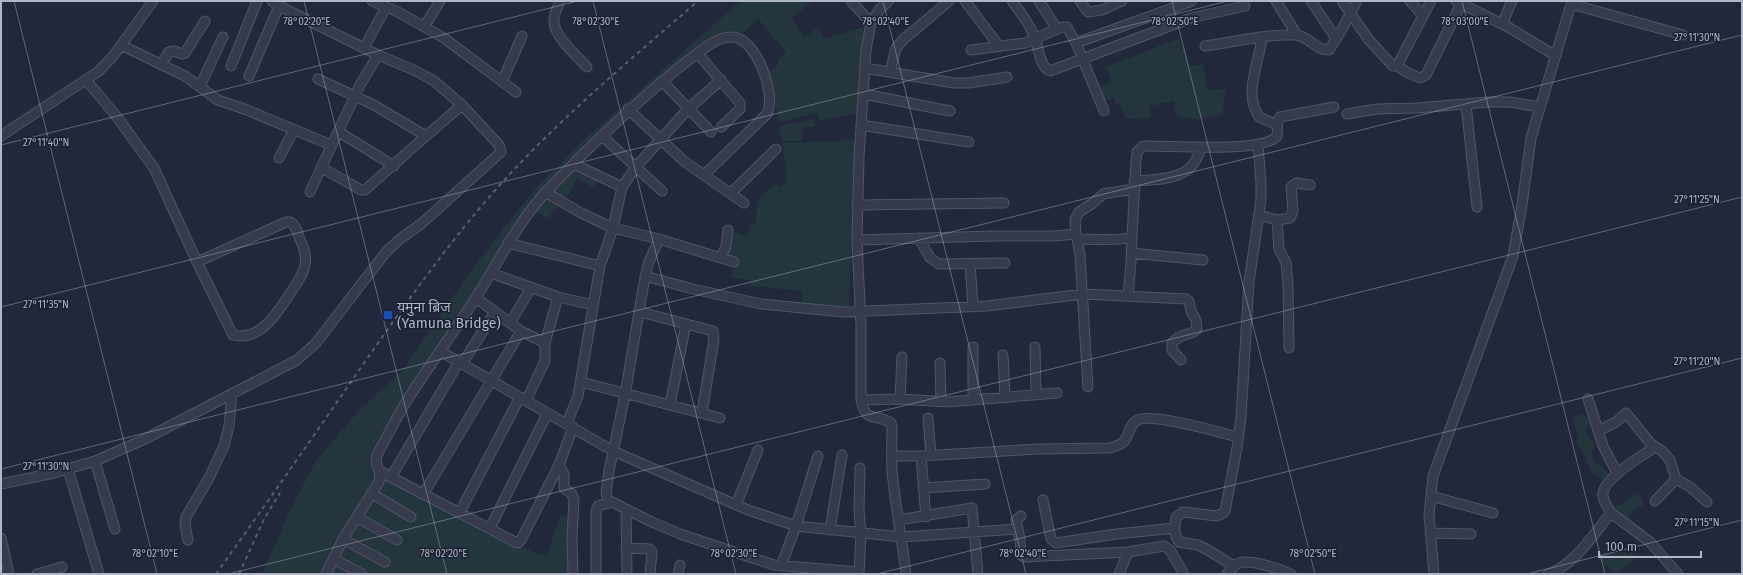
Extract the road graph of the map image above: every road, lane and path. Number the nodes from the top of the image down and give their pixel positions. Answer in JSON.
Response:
{"nodes":[{"id":1,"x":153,"y":1,"type":"edge"},
{"id":2,"x":257,"y":1,"type":"edge"},
{"id":3,"x":372,"y":1,"type":"edge"},
{"id":4,"x":440,"y":1,"type":"edge"},
{"id":5,"x":560,"y":1,"type":"edge"},
{"id":6,"x":851,"y":1,"type":"edge"},
{"id":7,"x":889,"y":1,"type":"edge"},
{"id":8,"x":949,"y":1,"type":"edge"},
{"id":9,"x":965,"y":1,"type":"edge"},
{"id":10,"x":1012,"y":1,"type":"edge"},
{"id":11,"x":1039,"y":1,"type":"edge"},
{"id":12,"x":1080,"y":1,"type":"edge"},
{"id":13,"x":1122,"y":1,"type":"edge"},
{"id":14,"x":1192,"y":1,"type":"edge"},
{"id":15,"x":1276,"y":1,"type":"edge"},
{"id":16,"x":1311,"y":1,"type":"edge"},
{"id":17,"x":1342,"y":1,"type":"edge"},
{"id":18,"x":1357,"y":1,"type":"edge"},
{"id":19,"x":1410,"y":1,"type":"edge"},
{"id":20,"x":1431,"y":1,"type":"edge"},
{"id":21,"x":1512,"y":1,"type":"edge"},
{"id":22,"x":1458,"y":2,"type":"edge"},
{"id":23,"x":1571,"y":3,"type":"edge"},
{"id":24,"x":276,"y":4,"type":"edge"},
{"id":25,"x":1245,"y":6,"type":"dead end"},
{"id":26,"x":386,"y":7,"type":"junction"},
{"id":27,"x":1350,"y":13,"type":"junction"},
{"id":28,"x":1423,"y":16,"type":"junction"},
{"id":29,"x":205,"y":21,"type":"dead end"},
{"id":30,"x":870,"y":23,"type":"junction"},
{"id":31,"x":1502,"y":24,"type":"junction"},
{"id":32,"x":424,"y":27,"type":"junction"},
{"id":33,"x":1057,"y":29,"type":"junction"},
{"id":34,"x":1296,"y":35,"type":"junction"},
{"id":35,"x":1683,"y":35,"type":"dead end"},
{"id":36,"x":522,"y":36,"type":"dead end"},
{"id":37,"x":223,"y":37,"type":"dead end"},
{"id":38,"x":1262,"y":38,"type":"junction"},
{"id":39,"x":1335,"y":38,"type":"junction"},
{"id":40,"x":1036,"y":39,"type":"junction"},
{"id":41,"x":1076,"y":42,"type":"junction"},
{"id":42,"x":121,"y":45,"type":"junction"},
{"id":43,"x":999,"y":46,"type":"junction"},
{"id":44,"x":1205,"y":46,"type":"dead end"},
{"id":45,"x":364,"y":48,"type":"junction"},
{"id":46,"x":971,"y":50,"type":"dead end"},
{"id":47,"x":698,"y":54,"type":"junction"},
{"id":48,"x":378,"y":55,"type":"junction"},
{"id":49,"x":1556,"y":56,"type":"junction"},
{"id":50,"x":1082,"y":59,"type":"junction"},
{"id":51,"x":161,"y":65,"type":"junction"},
{"id":52,"x":231,"y":66,"type":"dead end"},
{"id":53,"x":1397,"y":66,"type":"junction"},
{"id":54,"x":586,"y":67,"type":"dead end"},
{"id":55,"x":865,"y":68,"type":"junction"},
{"id":56,"x":890,"y":72,"type":"junction"},
{"id":57,"x":249,"y":76,"type":"dead end"},
{"id":58,"x":1007,"y":77,"type":"dead end"},
{"id":59,"x":318,"y":79,"type":"dead end"},
{"id":60,"x":87,"y":80,"type":"junction"},
{"id":61,"x":721,"y":80,"type":"junction"},
{"id":62,"x":662,"y":81,"type":"junction"},
{"id":63,"x":502,"y":82,"type":"junction"},
{"id":64,"x":200,"y":86,"type":"junction"},
{"id":65,"x":516,"y":92,"type":"dead end"},
{"id":66,"x":864,"y":94,"type":"junction"},
{"id":67,"x":355,"y":96,"type":"junction"},
{"id":68,"x":1466,"y":104,"type":"junction"},
{"id":69,"x":462,"y":106,"type":"junction"},
{"id":70,"x":1334,"y":107,"type":"dead end"},
{"id":71,"x":1539,"y":107,"type":"junction"},
{"id":72,"x":628,"y":109,"type":"junction"},
{"id":73,"x":688,"y":109,"type":"junction"},
{"id":74,"x":1104,"y":111,"type":"dead end"},
{"id":75,"x":950,"y":112,"type":"dead end"},
{"id":76,"x":1348,"y":114,"type":"dead end"},
{"id":77,"x":861,"y":125,"type":"junction"},
{"id":78,"x":1277,"y":125,"type":"junction"},
{"id":79,"x":721,"y":127,"type":"dead end"},
{"id":80,"x":294,"y":130,"type":"junction"},
{"id":81,"x":339,"y":132,"type":"junction"},
{"id":82,"x":711,"y":132,"type":"dead end"},
{"id":83,"x":1,"y":136,"type":"edge"},
{"id":84,"x":426,"y":136,"type":"junction"},
{"id":85,"x":602,"y":136,"type":"junction"},
{"id":86,"x":661,"y":139,"type":"junction"},
{"id":87,"x":969,"y":142,"type":"dead end"},
{"id":88,"x":1258,"y":144,"type":"junction"},
{"id":89,"x":331,"y":145,"type":"junction"},
{"id":90,"x":1201,"y":147,"type":"junction"},
{"id":91,"x":776,"y":149,"type":"dead end"},
{"id":92,"x":279,"y":158,"type":"dead end"},
{"id":93,"x":574,"y":164,"type":"junction"},
{"id":94,"x":322,"y":166,"type":"junction"},
{"id":95,"x":394,"y":166,"type":"junction"},
{"id":96,"x":636,"y":167,"type":"junction"},
{"id":97,"x":704,"y":175,"type":"junction"},
{"id":98,"x":1134,"y":185,"type":"junction"},
{"id":99,"x":1310,"y":185,"type":"dead end"},
{"id":100,"x":622,"y":187,"type":"junction"},
{"id":101,"x":662,"y":191,"type":"dead end"},
{"id":102,"x":310,"y":192,"type":"dead end"},
{"id":103,"x":545,"y":192,"type":"junction"},
{"id":104,"x":731,"y":193,"type":"junction"},
{"id":105,"x":744,"y":203,"type":"dead end"},
{"id":106,"x":1004,"y":203,"type":"dead end"},
{"id":107,"x":857,"y":205,"type":"junction"},
{"id":108,"x":1477,"y":208,"type":"dead end"},
{"id":109,"x":1259,"y":215,"type":"junction"},
{"id":110,"x":1277,"y":220,"type":"junction"},
{"id":111,"x":613,"y":228,"type":"junction"},
{"id":112,"x":728,"y":230,"type":"dead end"},
{"id":113,"x":1077,"y":237,"type":"junction"},
{"id":114,"x":1132,"y":237,"type":"junction"},
{"id":115,"x":659,"y":238,"type":"junction"},
{"id":116,"x":919,"y":238,"type":"junction"},
{"id":117,"x":857,"y":240,"type":"junction"},
{"id":118,"x":508,"y":243,"type":"junction"},
{"id":119,"x":1131,"y":253,"type":"junction"},
{"id":120,"x":721,"y":258,"type":"junction"},
{"id":121,"x":1203,"y":260,"type":"dead end"},
{"id":122,"x":197,"y":262,"type":"junction"},
{"id":123,"x":734,"y":262,"type":"dead end"},
{"id":124,"x":1005,"y":263,"type":"dead end"},
{"id":125,"x":970,"y":264,"type":"junction"},
{"id":126,"x":600,"y":266,"type":"junction"},
{"id":127,"x":491,"y":273,"type":"junction"},
{"id":128,"x":645,"y":276,"type":"junction"},
{"id":129,"x":531,"y":288,"type":"junction"},
{"id":130,"x":1083,"y":294,"type":"junction"},
{"id":131,"x":1128,"y":296,"type":"junction"},
{"id":132,"x":558,"y":297,"type":"junction"},
{"id":133,"x":476,"y":298,"type":"junction"},
{"id":134,"x":593,"y":305,"type":"junction"},
{"id":135,"x":973,"y":307,"type":"junction"},
{"id":136,"x":495,"y":312,"type":"junction"},
{"id":137,"x":640,"y":312,"type":"junction"},
{"id":138,"x":861,"y":312,"type":"junction"},
{"id":139,"x":510,"y":323,"type":"junction"},
{"id":140,"x":686,"y":324,"type":"junction"},
{"id":141,"x":521,"y":331,"type":"junction"},
{"id":142,"x":545,"y":343,"type":"junction"},
{"id":143,"x":973,"y":347,"type":"dead end"},
{"id":144,"x":1035,"y":347,"type":"dead end"},
{"id":145,"x":1289,"y":348,"type":"dead end"},
{"id":146,"x":440,"y":351,"type":"junction"},
{"id":147,"x":1003,"y":354,"type":"dead end"},
{"id":148,"x":902,"y":356,"type":"dead end"},
{"id":149,"x":1181,"y":360,"type":"dead end"},
{"id":150,"x":460,"y":363,"type":"junction"},
{"id":151,"x":940,"y":363,"type":"dead end"},
{"id":152,"x":492,"y":381,"type":"junction"},
{"id":153,"x":581,"y":382,"type":"junction"},
{"id":154,"x":1088,"y":387,"type":"dead end"},
{"id":155,"x":232,"y":393,"type":"junction"},
{"id":156,"x":1057,"y":393,"type":"dead end"},
{"id":157,"x":625,"y":395,"type":"junction"},
{"id":158,"x":1036,"y":395,"type":"junction"},
{"id":159,"x":1004,"y":398,"type":"junction"},
{"id":160,"x":523,"y":399,"type":"junction"},
{"id":161,"x":900,"y":399,"type":"junction"},
{"id":162,"x":973,"y":399,"type":"junction"},
{"id":163,"x":1588,"y":399,"type":"dead end"},
{"id":164,"x":861,"y":400,"type":"junction"},
{"id":165,"x":941,"y":400,"type":"junction"},
{"id":166,"x":670,"y":405,"type":"junction"},
{"id":167,"x":702,"y":413,"type":"junction"},
{"id":168,"x":547,"y":414,"type":"junction"},
{"id":169,"x":720,"y":418,"type":"dead end"},
{"id":170,"x":928,"y":418,"type":"dead end"},
{"id":171,"x":570,"y":425,"type":"junction"},
{"id":172,"x":1598,"y":431,"type":"junction"},
{"id":173,"x":1238,"y":437,"type":"junction"},
{"id":174,"x":1655,"y":447,"type":"junction"},
{"id":175,"x":758,"y":450,"type":"dead end"},
{"id":176,"x":613,"y":451,"type":"junction"},
{"id":177,"x":842,"y":455,"type":"dead end"},
{"id":178,"x":931,"y":455,"type":"junction"},
{"id":179,"x":818,"y":456,"type":"dead end"},
{"id":180,"x":892,"y":456,"type":"junction"},
{"id":181,"x":921,"y":456,"type":"junction"},
{"id":182,"x":95,"y":461,"type":"junction"},
{"id":183,"x":559,"y":465,"type":"junction"},
{"id":184,"x":860,"y":468,"type":"dead end"},
{"id":185,"x":68,"y":469,"type":"junction"},
{"id":186,"x":379,"y":471,"type":"junction"},
{"id":187,"x":1617,"y":473,"type":"junction"},
{"id":188,"x":391,"y":477,"type":"junction"},
{"id":189,"x":1676,"y":479,"type":"junction"},
{"id":190,"x":1,"y":484,"type":"edge"},
{"id":191,"x":985,"y":484,"type":"dead end"},
{"id":192,"x":923,"y":488,"type":"junction"},
{"id":193,"x":371,"y":493,"type":"junction"},
{"id":194,"x":424,"y":493,"type":"junction"},
{"id":195,"x":1431,"y":496,"type":"junction"},
{"id":196,"x":1043,"y":500,"type":"dead end"},
{"id":197,"x":1655,"y":501,"type":"dead end"},
{"id":198,"x":612,"y":502,"type":"junction"},
{"id":199,"x":1708,"y":502,"type":"dead end"},
{"id":200,"x":736,"y":504,"type":"junction"},
{"id":201,"x":626,"y":510,"type":"junction"},
{"id":202,"x":460,"y":512,"type":"junction"},
{"id":203,"x":1493,"y":513,"type":"dead end"},
{"id":204,"x":1610,"y":513,"type":"junction"},
{"id":205,"x":1022,"y":516,"type":"dead end"},
{"id":206,"x":357,"y":517,"type":"junction"},
{"id":207,"x":410,"y":517,"type":"dead end"},
{"id":208,"x":926,"y":517,"type":"junction"},
{"id":209,"x":898,"y":520,"type":"junction"},
{"id":210,"x":796,"y":526,"type":"junction"},
{"id":211,"x":490,"y":528,"type":"junction"},
{"id":212,"x":1175,"y":528,"type":"junction"},
{"id":213,"x":115,"y":529,"type":"dead end"},
{"id":214,"x":1018,"y":529,"type":"junction"},
{"id":215,"x":830,"y":530,"type":"junction"},
{"id":216,"x":974,"y":532,"type":"junction"},
{"id":217,"x":1430,"y":533,"type":"junction"},
{"id":218,"x":861,"y":534,"type":"junction"},
{"id":219,"x":1471,"y":534,"type":"dead end"},
{"id":220,"x":902,"y":537,"type":"junction"},
{"id":221,"x":1,"y":538,"type":"edge"},
{"id":222,"x":343,"y":539,"type":"junction"},
{"id":223,"x":188,"y":540,"type":"dead end"},
{"id":224,"x":397,"y":540,"type":"dead end"},
{"id":225,"x":1179,"y":542,"type":"junction"},
{"id":226,"x":626,"y":548,"type":"junction"},
{"id":227,"x":1168,"y":548,"type":"junction"},
{"id":228,"x":1128,"y":552,"type":"junction"},
{"id":229,"x":3,"y":557,"type":"edge"},
{"id":230,"x":334,"y":559,"type":"junction"},
{"id":231,"x":385,"y":562,"type":"dead end"},
{"id":232,"x":1234,"y":566,"type":"junction"},
{"id":233,"x":62,"y":567,"type":"dead end"},
{"id":234,"x":775,"y":568,"type":"edge"},
{"id":235,"x":798,"y":571,"type":"edge"},
{"id":236,"x":859,"y":573,"type":"edge"},
{"id":237,"x":9,"y":574,"type":"edge"},
{"id":238,"x":37,"y":574,"type":"edge"},
{"id":239,"x":99,"y":574,"type":"edge"},
{"id":240,"x":326,"y":574,"type":"edge"},
{"id":241,"x":362,"y":574,"type":"edge"},
{"id":242,"x":574,"y":574,"type":"edge"},
{"id":243,"x":596,"y":574,"type":"edge"},
{"id":244,"x":627,"y":574,"type":"edge"},
{"id":245,"x":650,"y":574,"type":"edge"},
{"id":246,"x":906,"y":574,"type":"edge"},
{"id":247,"x":978,"y":574,"type":"edge"},
{"id":248,"x":1119,"y":574,"type":"edge"},
{"id":249,"x":1184,"y":574,"type":"edge"},
{"id":250,"x":1227,"y":574,"type":"edge"},
{"id":251,"x":1291,"y":574,"type":"edge"},
{"id":252,"x":1434,"y":574,"type":"edge"},
{"id":253,"x":1548,"y":574,"type":"edge"},
{"id":254,"x":1678,"y":574,"type":"edge"}],
"edges":[{"from":1,"to":42,"type":"street"},
{"from":2,"to":52,"type":"street"},
{"from":3,"to":26,"type":"street"},
{"from":4,"to":32,"type":"street"},
{"from":5,"to":54,"type":"street"},
{"from":6,"to":30,"type":"street"},
{"from":7,"to":30,"type":"street"},
{"from":8,"to":56,"type":"street"},
{"from":9,"to":43,"type":"street"},
{"from":10,"to":40,"type":"street"},
{"from":11,"to":33,"type":"street"},
{"from":12,"to":13,"type":"street"},
{"from":14,"to":41,"type":"street"},
{"from":15,"to":34,"type":"street"},
{"from":16,"to":39,"type":"street"},
{"from":17,"to":27,"type":"street"},
{"from":18,"to":27,"type":"street"},
{"from":19,"to":28,"type":"street"},
{"from":20,"to":28,"type":"street"},
{"from":21,"to":31,"type":"street"},
{"from":22,"to":31,"type":"street"},
{"from":22,"to":53,"type":"street"},
{"from":23,"to":35,"type":"street"},
{"from":23,"to":49,"type":"street"},
{"from":24,"to":45,"type":"street"},
{"from":24,"to":57,"type":"street"},
{"from":25,"to":50,"type":"street"},
{"from":26,"to":32,"type":"street"},
{"from":26,"to":45,"type":"street"},
{"from":27,"to":39,"type":"street"},
{"from":27,"to":53,"type":"street"},
{"from":28,"to":53,"type":"street"},
{"from":29,"to":51,"type":"street"},
{"from":30,"to":55,"type":"street"},
{"from":31,"to":49,"type":"street"},
{"from":32,"to":63,"type":"street"},
{"from":33,"to":40,"type":"street"},
{"from":33,"to":41,"type":"street"},
{"from":34,"to":38,"type":"street"},
{"from":34,"to":39,"type":"street"},
{"from":36,"to":63,"type":"street"},
{"from":37,"to":64,"type":"street"},
{"from":38,"to":44,"type":"street"},
{"from":38,"to":78,"type":"street"},
{"from":40,"to":43,"type":"street"},
{"from":40,"to":50,"type":"street"},
{"from":41,"to":50,"type":"street"},
{"from":42,"to":51,"type":"street"},
{"from":42,"to":60,"type":"street"},
{"from":43,"to":46,"type":"street"},
{"from":45,"to":48,"type":"street"},
{"from":47,"to":61,"type":"street"},
{"from":47,"to":62,"type":"street"},
{"from":47,"to":97,"type":"street"},
{"from":48,"to":67,"type":"street"},
{"from":48,"to":69,"type":"street"},
{"from":49,"to":71,"type":"street"},
{"from":50,"to":74,"type":"street"},
{"from":51,"to":64,"type":"street"},
{"from":55,"to":56,"type":"street"},
{"from":55,"to":66,"type":"street"},
{"from":56,"to":58,"type":"street"},
{"from":59,"to":67,"type":"street"},
{"from":60,"to":83,"type":"street"},
{"from":60,"to":122,"type":"street"},
{"from":61,"to":73,"type":"street"},
{"from":61,"to":79,"type":"street"},
{"from":62,"to":72,"type":"street"},
{"from":62,"to":73,"type":"street"},
{"from":63,"to":65,"type":"street"},
{"from":64,"to":80,"type":"street"},
{"from":66,"to":75,"type":"street"},
{"from":66,"to":77,"type":"street"},
{"from":67,"to":81,"type":"street"},
{"from":67,"to":84,"type":"street"},
{"from":68,"to":71,"type":"street"},
{"from":68,"to":76,"type":"street"},
{"from":68,"to":108,"type":"street"},
{"from":69,"to":84,"type":"street"},
{"from":69,"to":155,"type":"street"},
{"from":70,"to":78,"type":"street"},
{"from":71,"to":195,"type":"street"},
{"from":72,"to":85,"type":"street"},
{"from":72,"to":86,"type":"street"},
{"from":73,"to":82,"type":"street"},
{"from":73,"to":86,"type":"street"},
{"from":77,"to":87,"type":"street"},
{"from":77,"to":107,"type":"street"},
{"from":78,"to":88,"type":"street"},
{"from":80,"to":89,"type":"street"},
{"from":80,"to":92,"type":"street"},
{"from":81,"to":89,"type":"street"},
{"from":81,"to":95,"type":"street"},
{"from":84,"to":95,"type":"street"},
{"from":85,"to":93,"type":"street"},
{"from":85,"to":96,"type":"street"},
{"from":86,"to":96,"type":"street"},
{"from":86,"to":97,"type":"street"},
{"from":88,"to":90,"type":"street"},
{"from":88,"to":109,"type":"street"},
{"from":89,"to":94,"type":"street"},
{"from":90,"to":98,"type":"street"},
{"from":90,"to":98,"type":"street"},
{"from":91,"to":104,"type":"street"},
{"from":93,"to":100,"type":"street"},
{"from":93,"to":103,"type":"street"},
{"from":94,"to":95,"type":"street"},
{"from":94,"to":102,"type":"street"},
{"from":96,"to":100,"type":"street"},
{"from":96,"to":101,"type":"street"},
{"from":97,"to":104,"type":"street"},
{"from":98,"to":113,"type":"street"},
{"from":98,"to":114,"type":"street"},
{"from":99,"to":110,"type":"street"},
{"from":100,"to":111,"type":"street"},
{"from":103,"to":111,"type":"street"},
{"from":103,"to":118,"type":"street"},
{"from":104,"to":105,"type":"street"},
{"from":106,"to":107,"type":"street"},
{"from":107,"to":117,"type":"street"},
{"from":109,"to":110,"type":"street"},
{"from":109,"to":173,"type":"street"},
{"from":110,"to":145,"type":"street"},
{"from":111,"to":115,"type":"street"},
{"from":111,"to":126,"type":"street"},
{"from":112,"to":120,"type":"street"},
{"from":113,"to":114,"type":"street"},
{"from":113,"to":116,"type":"street"},
{"from":113,"to":130,"type":"street"},
{"from":114,"to":119,"type":"street"},
{"from":115,"to":120,"type":"street"},
{"from":115,"to":128,"type":"street"},
{"from":116,"to":117,"type":"street"},
{"from":116,"to":125,"type":"street"},
{"from":117,"to":138,"type":"street"},
{"from":118,"to":126,"type":"street"},
{"from":118,"to":127,"type":"street"},
{"from":119,"to":121,"type":"street"},
{"from":119,"to":131,"type":"street"},
{"from":120,"to":123,"type":"street"},
{"from":122,"to":122,"type":"street"},
{"from":124,"to":125,"type":"street"},
{"from":125,"to":135,"type":"street"},
{"from":126,"to":134,"type":"street"},
{"from":127,"to":129,"type":"street"},
{"from":127,"to":133,"type":"street"},
{"from":128,"to":137,"type":"street"},
{"from":128,"to":138,"type":"street"},
{"from":129,"to":132,"type":"street"},
{"from":129,"to":139,"type":"street"},
{"from":130,"to":131,"type":"street"},
{"from":130,"to":135,"type":"street"},
{"from":130,"to":154,"type":"street"},
{"from":131,"to":149,"type":"street"},
{"from":132,"to":134,"type":"street"},
{"from":132,"to":142,"type":"street"},
{"from":133,"to":136,"type":"street"},
{"from":133,"to":146,"type":"street"},
{"from":134,"to":153,"type":"street"},
{"from":135,"to":138,"type":"street"},
{"from":136,"to":139,"type":"street"},
{"from":136,"to":150,"type":"street"},
{"from":137,"to":140,"type":"street"},
{"from":137,"to":157,"type":"street"},
{"from":138,"to":164,"type":"street"},
{"from":139,"to":141,"type":"street"},
{"from":140,"to":166,"type":"street"},
{"from":140,"to":167,"type":"street"},
{"from":141,"to":142,"type":"street"},
{"from":141,"to":152,"type":"street"},
{"from":142,"to":160,"type":"street"},
{"from":143,"to":162,"type":"street"},
{"from":144,"to":158,"type":"street"},
{"from":146,"to":150,"type":"street"},
{"from":146,"to":186,"type":"street"},
{"from":147,"to":159,"type":"street"},
{"from":148,"to":161,"type":"street"},
{"from":150,"to":152,"type":"street"},
{"from":150,"to":188,"type":"street"},
{"from":151,"to":165,"type":"street"},
{"from":152,"to":160,"type":"street"},
{"from":152,"to":194,"type":"street"},
{"from":153,"to":157,"type":"street"},
{"from":153,"to":171,"type":"street"},
{"from":155,"to":182,"type":"street"},
{"from":155,"to":223,"type":"street"},
{"from":156,"to":158,"type":"street"},
{"from":157,"to":166,"type":"street"},
{"from":157,"to":176,"type":"street"},
{"from":158,"to":159,"type":"street"},
{"from":159,"to":162,"type":"street"},
{"from":160,"to":168,"type":"street"},
{"from":160,"to":202,"type":"street"},
{"from":161,"to":164,"type":"street"},
{"from":161,"to":165,"type":"street"},
{"from":162,"to":165,"type":"street"},
{"from":163,"to":172,"type":"street"},
{"from":164,"to":180,"type":"street"},
{"from":166,"to":167,"type":"street"},
{"from":167,"to":169,"type":"street"},
{"from":168,"to":171,"type":"street"},
{"from":168,"to":211,"type":"street"},
{"from":170,"to":178,"type":"street"},
{"from":171,"to":176,"type":"street"},
{"from":171,"to":183,"type":"street"},
{"from":172,"to":174,"type":"street"},
{"from":172,"to":187,"type":"street"},
{"from":173,"to":178,"type":"street"},
{"from":173,"to":212,"type":"street"},
{"from":174,"to":187,"type":"street"},
{"from":174,"to":189,"type":"street"},
{"from":175,"to":200,"type":"street"},
{"from":176,"to":198,"type":"street"},
{"from":176,"to":200,"type":"street"},
{"from":177,"to":215,"type":"street"},
{"from":178,"to":181,"type":"street"},
{"from":179,"to":210,"type":"street"},
{"from":180,"to":181,"type":"street"},
{"from":180,"to":209,"type":"street"},
{"from":181,"to":192,"type":"street"},
{"from":182,"to":185,"type":"street"},
{"from":182,"to":213,"type":"street"},
{"from":183,"to":211,"type":"street"},
{"from":183,"to":242,"type":"street"},
{"from":184,"to":218,"type":"street"},
{"from":185,"to":190,"type":"street"},
{"from":185,"to":239,"type":"street"},
{"from":186,"to":188,"type":"street"},
{"from":186,"to":193,"type":"street"},
{"from":187,"to":204,"type":"street"},
{"from":188,"to":194,"type":"street"},
{"from":189,"to":197,"type":"street"},
{"from":189,"to":199,"type":"street"},
{"from":191,"to":192,"type":"street"},
{"from":192,"to":208,"type":"street"},
{"from":193,"to":206,"type":"street"},
{"from":193,"to":207,"type":"street"},
{"from":194,"to":202,"type":"street"},
{"from":195,"to":203,"type":"street"},
{"from":195,"to":217,"type":"street"},
{"from":196,"to":212,"type":"street"},
{"from":198,"to":201,"type":"street"},
{"from":198,"to":243,"type":"street"},
{"from":200,"to":210,"type":"street"},
{"from":201,"to":226,"type":"street"},
{"from":201,"to":234,"type":"street"},
{"from":202,"to":211,"type":"street"},
{"from":204,"to":253,"type":"street"},
{"from":204,"to":254,"type":"street"},
{"from":205,"to":214,"type":"street"},
{"from":206,"to":222,"type":"street"},
{"from":206,"to":224,"type":"street"},
{"from":208,"to":209,"type":"street"},
{"from":208,"to":216,"type":"street"},
{"from":209,"to":220,"type":"street"},
{"from":210,"to":215,"type":"street"},
{"from":210,"to":234,"type":"street"},
{"from":212,"to":225,"type":"street"},
{"from":214,"to":216,"type":"street"},
{"from":214,"to":228,"type":"street"},
{"from":215,"to":218,"type":"street"},
{"from":216,"to":220,"type":"street"},
{"from":216,"to":247,"type":"street"},
{"from":217,"to":219,"type":"street"},
{"from":217,"to":252,"type":"street"},
{"from":218,"to":220,"type":"street"},
{"from":218,"to":236,"type":"street"},
{"from":220,"to":246,"type":"street"},
{"from":221,"to":229,"type":"street"},
{"from":222,"to":230,"type":"street"},
{"from":222,"to":231,"type":"street"},
{"from":225,"to":227,"type":"street"},
{"from":225,"to":232,"type":"street"},
{"from":226,"to":244,"type":"street"},
{"from":226,"to":245,"type":"street"},
{"from":227,"to":228,"type":"street"},
{"from":227,"to":249,"type":"street"},
{"from":228,"to":248,"type":"street"},
{"from":229,"to":237,"type":"street"},
{"from":230,"to":240,"type":"street"},
{"from":230,"to":241,"type":"street"},
{"from":232,"to":250,"type":"street"},
{"from":232,"to":251,"type":"street"},
{"from":233,"to":238,"type":"street"},
{"from":234,"to":235,"type":"street"},
{"from":235,"to":236,"type":"street"}]}
